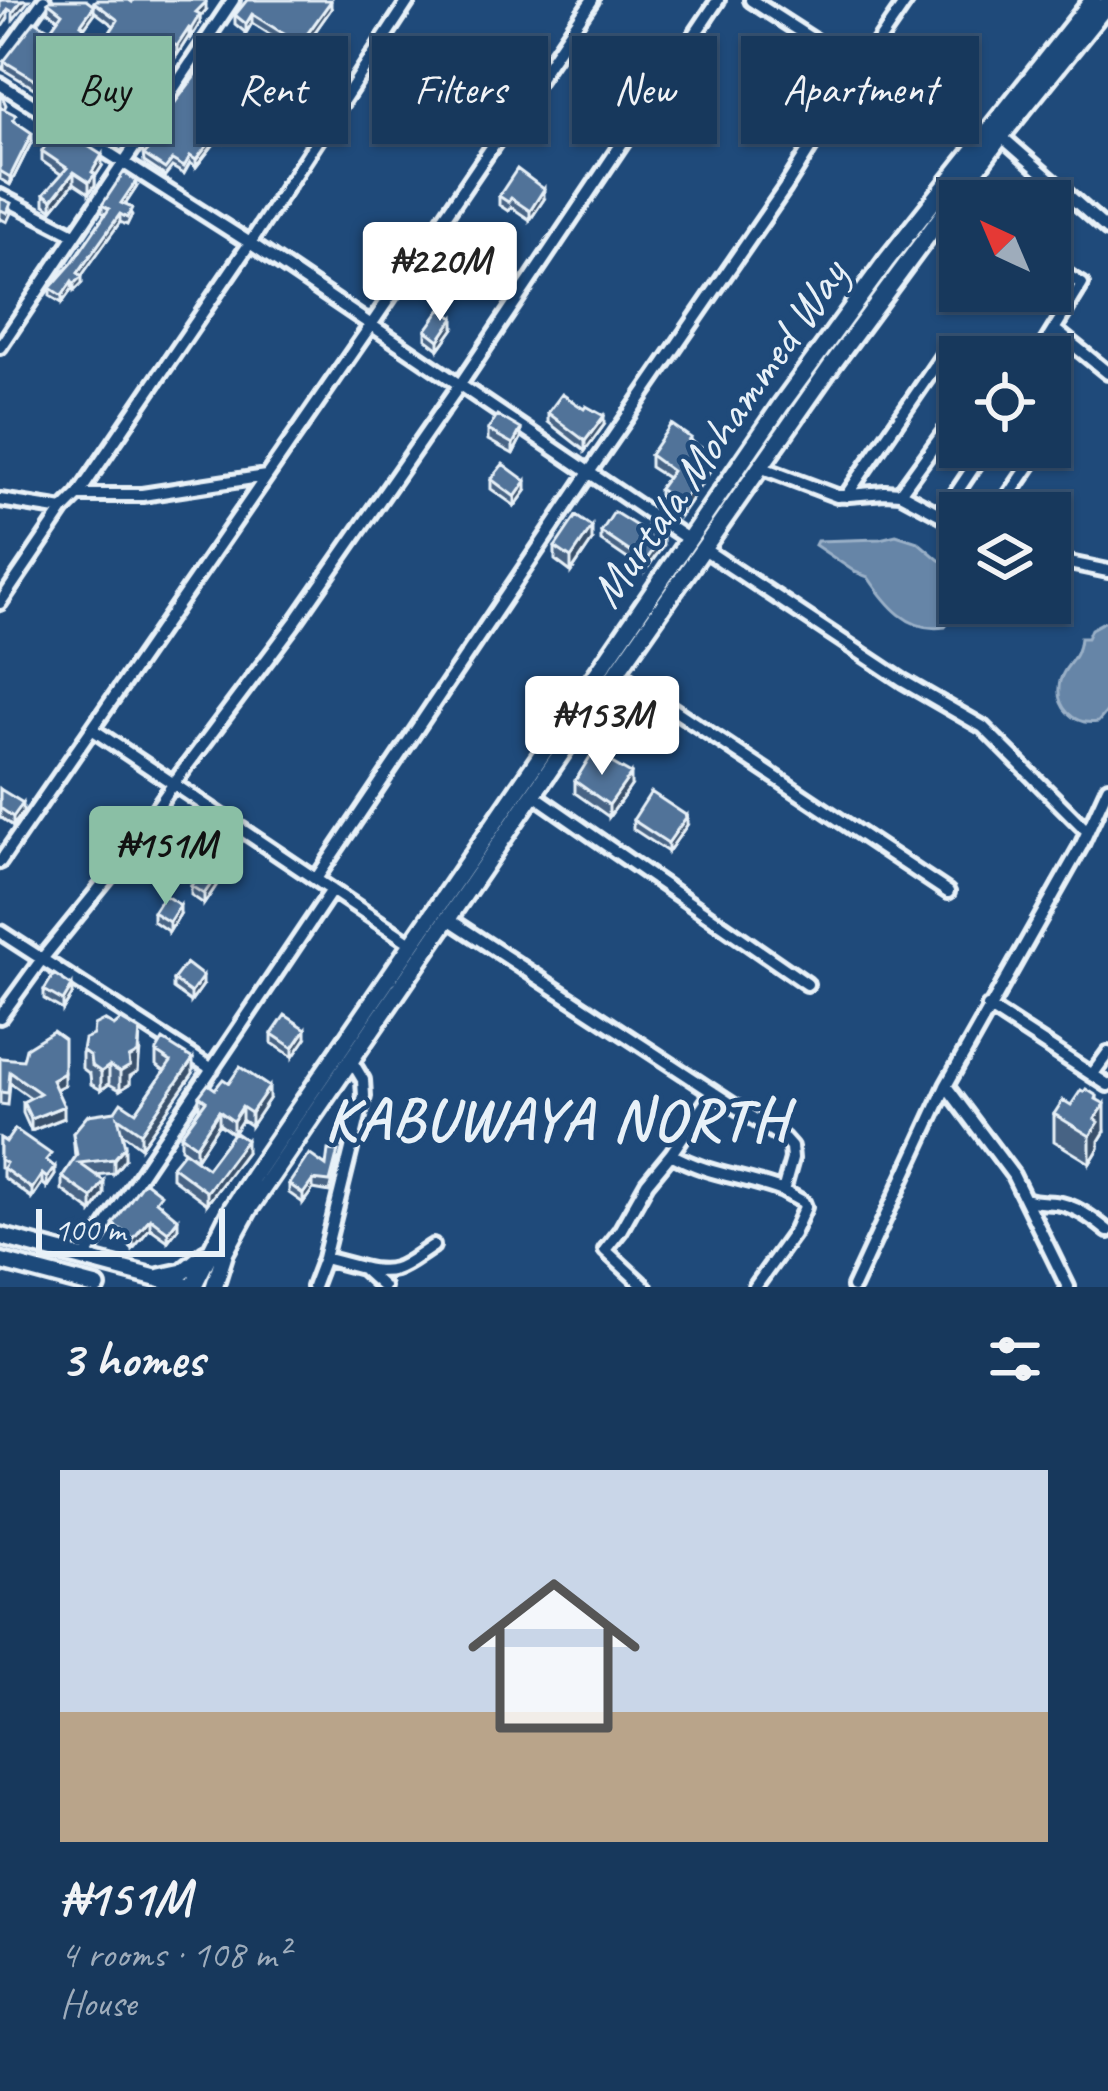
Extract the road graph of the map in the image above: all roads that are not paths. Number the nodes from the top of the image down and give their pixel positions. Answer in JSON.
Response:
{"nodes":[{"id":1,"x":44,"y":0,"type":"edge"},
{"id":2,"x":233,"y":0,"type":"edge"},
{"id":3,"x":409,"y":0,"type":"edge"},
{"id":4,"x":592,"y":0,"type":"edge"},
{"id":5,"x":718,"y":0,"type":"edge"},
{"id":6,"x":751,"y":0,"type":"edge"},
{"id":7,"x":907,"y":0,"type":"edge"},
{"id":8,"x":1093,"y":0,"type":"edge"},
{"id":9,"x":1108,"y":3,"type":"edge"},
{"id":10,"x":807,"y":36,"type":"edge"},
{"id":11,"x":883,"y":36,"type":"edge"},
{"id":12,"x":0,"y":61,"type":"edge"},
{"id":13,"x":0,"y":84,"type":"edge"},
{"id":14,"x":1000,"y":136,"type":"junction"},
{"id":15,"x":813,"y":144,"type":"edge"},
{"id":16,"x":973,"y":144,"type":"edge"},
{"id":17,"x":976,"y":146,"type":"junction"},
{"id":18,"x":123,"y":162,"type":"junction"},
{"id":19,"x":973,"y":180,"type":"edge"},
{"id":20,"x":0,"y":196,"type":"edge"},
{"id":21,"x":1108,"y":230,"type":"edge"},
{"id":22,"x":939,"y":231,"type":"edge"},
{"id":23,"x":74,"y":234,"type":"junction"},
{"id":24,"x":250,"y":243,"type":"junction"},
{"id":25,"x":1071,"y":277,"type":"edge"},
{"id":26,"x":1071,"y":303,"type":"edge"},
{"id":27,"x":1066,"y":312,"type":"edge"},
{"id":28,"x":371,"y":325,"type":"junction"},
{"id":29,"x":1055,"y":331,"type":"junction"},
{"id":30,"x":1052,"y":336,"type":"edge"},
{"id":31,"x":0,"y":347,"type":"edge"},
{"id":32,"x":939,"y":361,"type":"edge"},
{"id":33,"x":1108,"y":373,"type":"edge"},
{"id":34,"x":459,"y":386,"type":"junction"},
{"id":35,"x":939,"y":439,"type":"edge"},
{"id":36,"x":760,"y":467,"type":"junction"},
{"id":37,"x":590,"y":472,"type":"junction"},
{"id":38,"x":266,"y":476,"type":"junction"},
{"id":39,"x":900,"y":493,"type":"junction"},
{"id":40,"x":78,"y":495,"type":"junction"},
{"id":41,"x":846,"y":496,"type":"junction"},
{"id":42,"x":0,"y":500,"type":"edge"},
{"id":43,"x":63,"y":510,"type":"junction"},
{"id":44,"x":939,"y":512,"type":"edge"},
{"id":45,"x":696,"y":544,"type":"junction"},
{"id":46,"x":1071,"y":563,"type":"edge"},
{"id":47,"x":1108,"y":571,"type":"edge"},
{"id":48,"x":0,"y":603,"type":"edge"},
{"id":49,"x":617,"y":671,"type":"junction"},
{"id":50,"x":92,"y":729,"type":"junction"},
{"id":51,"x":174,"y":783,"type":"junction"},
{"id":52,"x":1108,"y":787,"type":"edge"},
{"id":53,"x":534,"y":795,"type":"junction"},
{"id":54,"x":1087,"y":830,"type":"junction"},
{"id":55,"x":0,"y":862,"type":"edge"},
{"id":56,"x":316,"y":879,"type":"junction"},
{"id":57,"x":332,"y":890,"type":"junction"},
{"id":58,"x":948,"y":892,"type":"dead end"},
{"id":59,"x":449,"y":920,"type":"junction"},
{"id":60,"x":0,"y":932,"type":"edge"},
{"id":61,"x":412,"y":944,"type":"junction"},
{"id":62,"x":42,"y":959,"type":"junction"},
{"id":63,"x":807,"y":984,"type":"dead end"},
{"id":64,"x":988,"y":1007,"type":"junction"},
{"id":65,"x":0,"y":1017,"type":"edge"},
{"id":66,"x":1108,"y":1052,"type":"edge"},
{"id":67,"x":351,"y":1060,"type":"junction"},
{"id":68,"x":212,"y":1069,"type":"junction"},
{"id":69,"x":1092,"y":1075,"type":"junction"},
{"id":70,"x":1108,"y":1085,"type":"edge"},
{"id":71,"x":946,"y":1086,"type":"junction"},
{"id":72,"x":713,"y":1092,"type":"junction"},
{"id":73,"x":671,"y":1154,"type":"junction"},
{"id":74,"x":783,"y":1191,"type":"junction"},
{"id":75,"x":1025,"y":1199,"type":"junction"},
{"id":76,"x":1108,"y":1231,"type":"edge"},
{"id":77,"x":0,"y":1236,"type":"edge"},
{"id":78,"x":213,"y":1246,"type":"junction"},
{"id":79,"x":433,"y":1246,"type":"dead end"},
{"id":80,"x":85,"y":1257,"type":"junction"},
{"id":81,"x":324,"y":1258,"type":"junction"},
{"id":82,"x":0,"y":1261,"type":"edge"},
{"id":83,"x":362,"y":1268,"type":"junction"},
{"id":84,"x":155,"y":1277,"type":"junction"},
{"id":85,"x":42,"y":1279,"type":"edge"},
{"id":86,"x":97,"y":1287,"type":"edge"},
{"id":87,"x":191,"y":1287,"type":"edge"},
{"id":88,"x":214,"y":1287,"type":"edge"},
{"id":89,"x":313,"y":1287,"type":"edge"},
{"id":90,"x":383,"y":1287,"type":"edge"},
{"id":91,"x":645,"y":1287,"type":"edge"},
{"id":92,"x":755,"y":1287,"type":"edge"},
{"id":93,"x":853,"y":1287,"type":"edge"},
{"id":94,"x":1068,"y":1287,"type":"edge"}],
"edges":[{"from":1,"to":12,"type":"street"},
{"from":2,"to":18,"type":"street"},
{"from":3,"to":24,"type":"street"},
{"from":4,"to":28,"type":"street"},
{"from":5,"to":34,"type":"street"},
{"from":6,"to":10,"type":"street"},
{"from":7,"to":11,"type":"street"},
{"from":8,"to":17,"type":"main road","name":"Murtala Mohammed Way"},
{"from":9,"to":14,"type":"main road","name":"Murtala Mohammed Way"},
{"from":13,"to":18,"type":"street"},
{"from":14,"to":19,"type":"main road","name":"Murtala Mohammed Way"},
{"from":14,"to":21,"type":"street"},
{"from":15,"to":37,"type":"street"},
{"from":16,"to":17,"type":"street"},
{"from":17,"to":45,"type":"main road","name":"Murtala Mohammed Way"},
{"from":18,"to":23,"type":"street"},
{"from":18,"to":24,"type":"street"},
{"from":20,"to":23,"type":"street"},
{"from":22,"to":36,"type":"main road","name":"Murtala Mohammed Way"},
{"from":23,"to":31,"type":"street"},
{"from":24,"to":28,"type":"street"},
{"from":24,"to":40,"type":"street"},
{"from":25,"to":26,"type":"street"},
{"from":27,"to":29,"type":"street"},
{"from":28,"to":34,"type":"street"},
{"from":28,"to":38,"type":"street"},
{"from":29,"to":30,"type":"street"},
{"from":29,"to":33,"type":"street"},
{"from":32,"to":41,"type":"street"},
{"from":34,"to":37,"type":"street"},
{"from":34,"to":51,"type":"street"},
{"from":35,"to":39,"type":"street"},
{"from":36,"to":41,"type":"street"},
{"from":36,"to":45,"type":"main road","name":"Murtala Mohammed Way"},
{"from":37,"to":45,"type":"street"},
{"from":37,"to":56,"type":"street"},
{"from":38,"to":40,"type":"street"},
{"from":38,"to":50,"type":"street"},
{"from":39,"to":41,"type":"street"},
{"from":39,"to":44,"type":"street"},
{"from":40,"to":43,"type":"street"},
{"from":42,"to":43,"type":"street"},
{"from":43,"to":48,"type":"street"},
{"from":45,"to":49,"type":"main road","name":"Murtala Mohammed Way"},
{"from":45,"to":54,"type":"street"},
{"from":45,"to":61,"type":"main road","name":"Murtala Mohammed Way"},
{"from":46,"to":47,"type":"street"},
{"from":49,"to":53,"type":"main road","name":"Murtala Mohammed Way"},
{"from":49,"to":58,"type":"street"},
{"from":50,"to":51,"type":"street"},
{"from":50,"to":55,"type":"street"},
{"from":51,"to":56,"type":"street"},
{"from":51,"to":62,"type":"street"},
{"from":52,"to":54,"type":"street"},
{"from":53,"to":59,"type":"main road","name":"Murtala Mohammed Way"},
{"from":53,"to":63,"type":"street"},
{"from":54,"to":64,"type":"street"},
{"from":56,"to":57,"type":"street"},
{"from":57,"to":61,"type":"street"},
{"from":57,"to":68,"type":"street"},
{"from":59,"to":67,"type":"main road","name":"Murtala Mohammed Way"},
{"from":59,"to":72,"type":"street"},
{"from":60,"to":62,"type":"street"},
{"from":61,"to":78,"type":"main road","name":"Murtala Mohammed Way"},
{"from":62,"to":65,"type":"street"},
{"from":62,"to":68,"type":"street"},
{"from":64,"to":69,"type":"street"},
{"from":64,"to":71,"type":"street"},
{"from":66,"to":69,"type":"street"},
{"from":67,"to":81,"type":"street"},
{"from":67,"to":88,"type":"main road","name":"Murtala Mohammed Way"},
{"from":68,"to":80,"type":"street"},
{"from":69,"to":70,"type":"street"},
{"from":71,"to":75,"type":"street"},
{"from":71,"to":93,"type":"street"},
{"from":72,"to":73,"type":"street"},
{"from":72,"to":74,"type":"street"},
{"from":73,"to":74,"type":"street"},
{"from":73,"to":91,"type":"street"},
{"from":74,"to":92,"type":"street"},
{"from":75,"to":76,"type":"street"},
{"from":75,"to":94,"type":"street"},
{"from":77,"to":80,"type":"main road"},
{"from":78,"to":84,"type":"main road"},
{"from":78,"to":87,"type":"main road","name":"Murtala Mohammed Way"},
{"from":79,"to":83,"type":"street"},
{"from":80,"to":84,"type":"main road"},
{"from":81,"to":83,"type":"street"},
{"from":81,"to":89,"type":"street"},
{"from":82,"to":85,"type":"main road"},
{"from":83,"to":90,"type":"street"},
{"from":84,"to":87,"type":"main road"},
{"from":85,"to":86,"type":"main road"}]}
